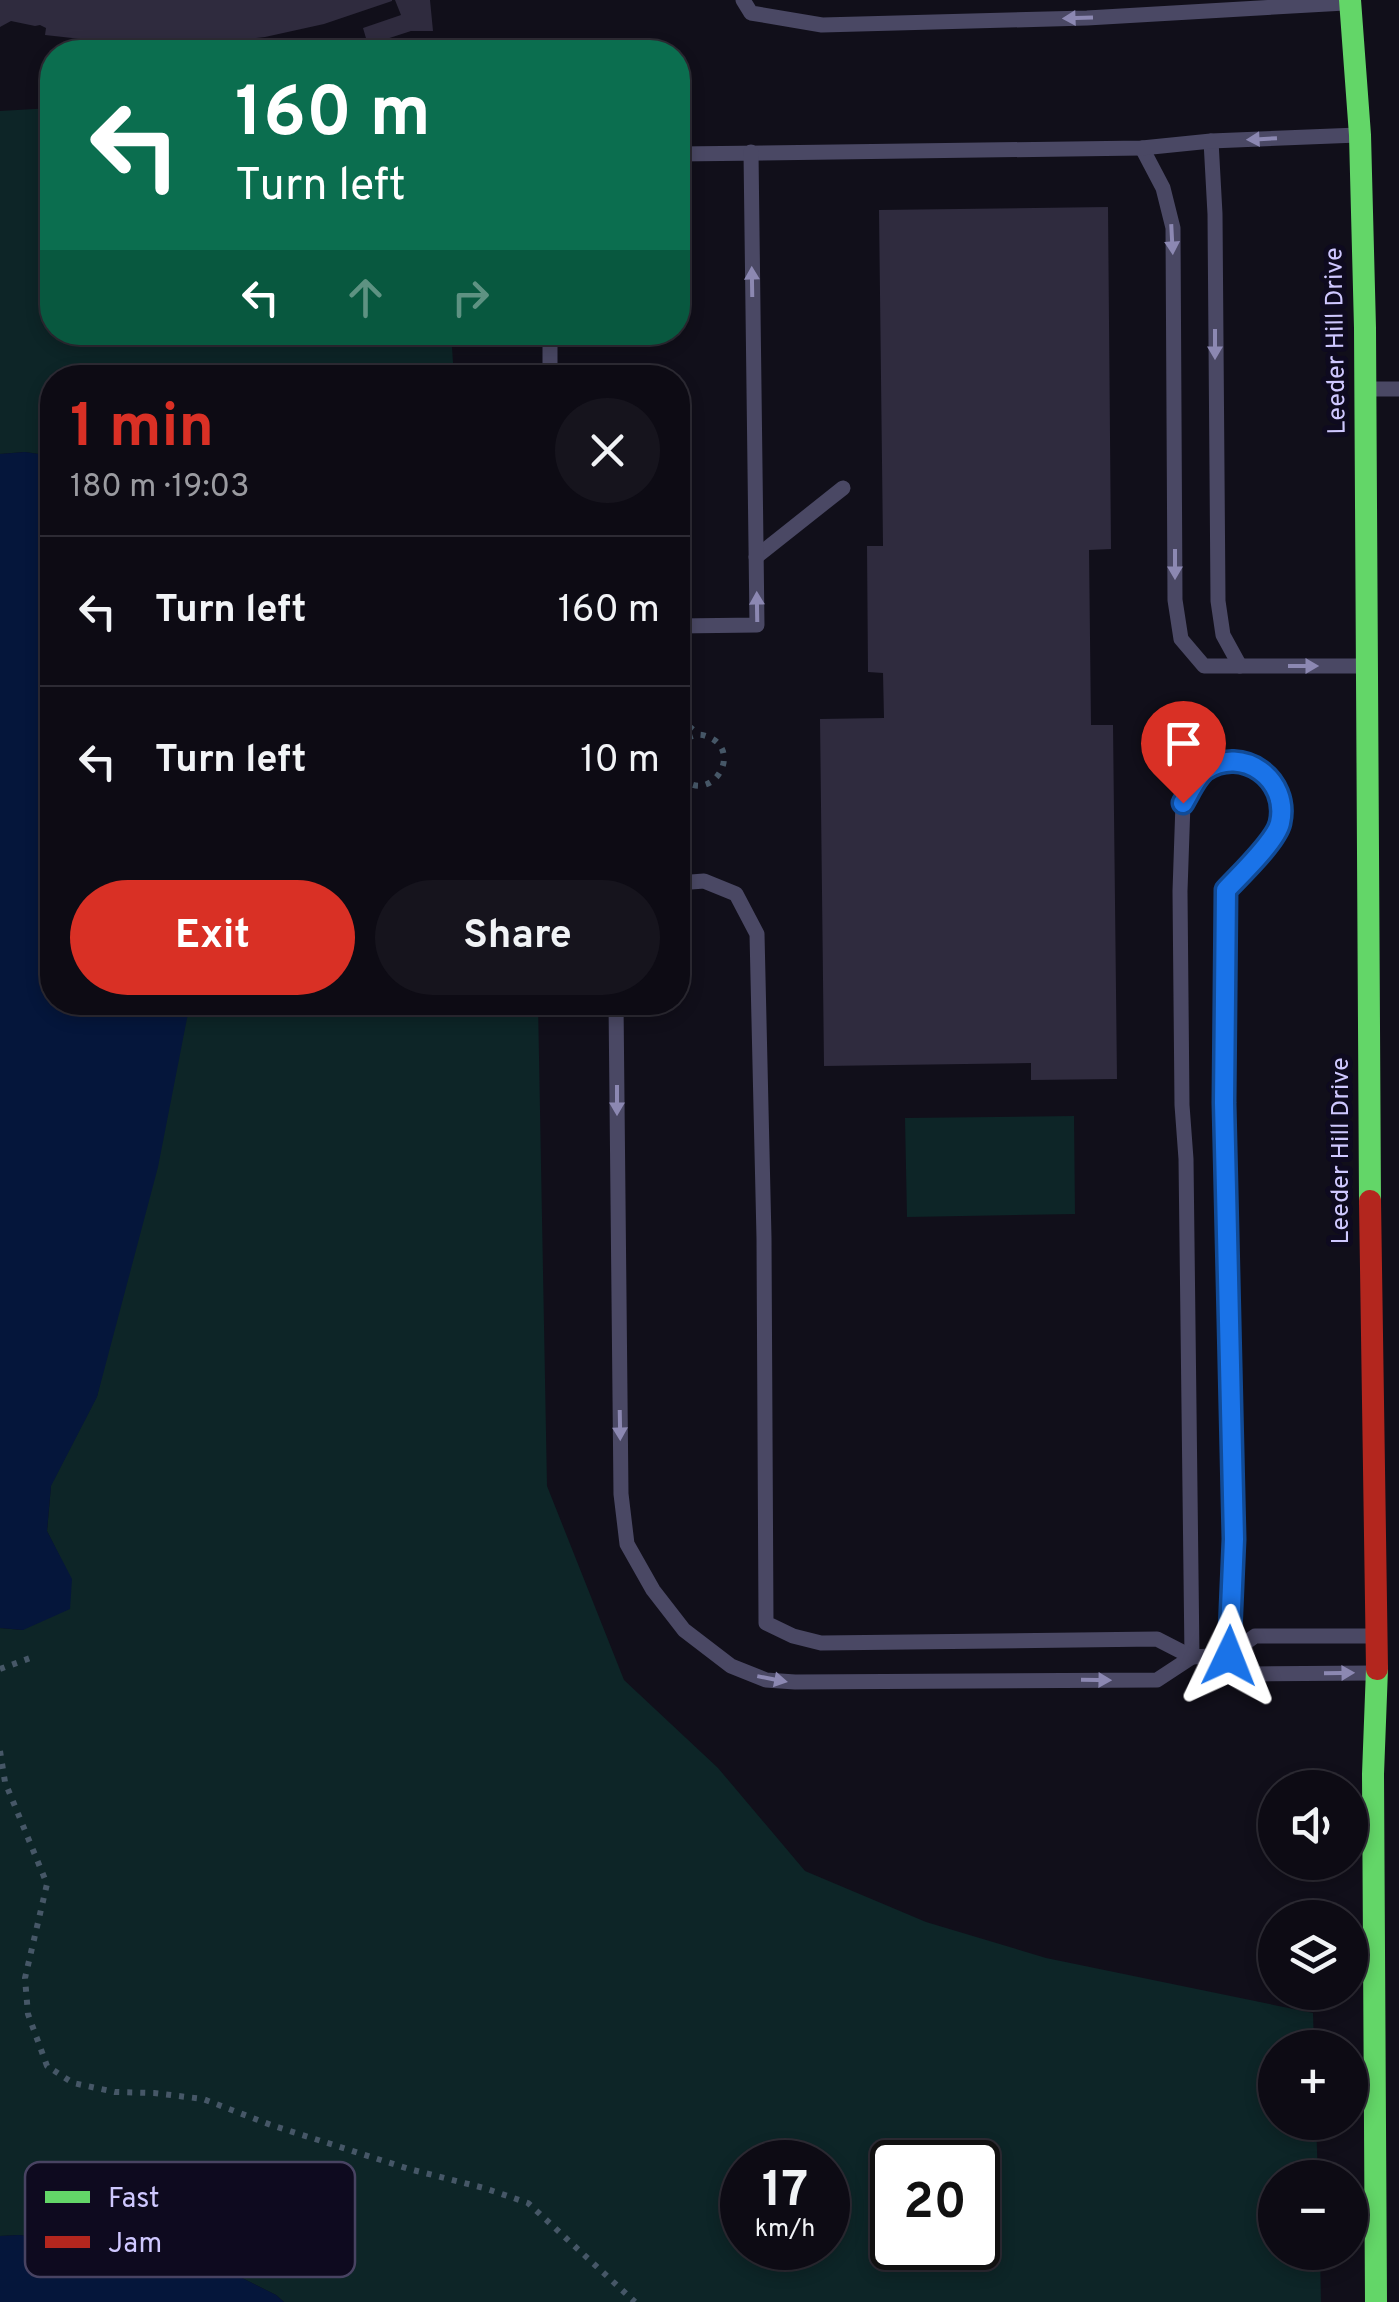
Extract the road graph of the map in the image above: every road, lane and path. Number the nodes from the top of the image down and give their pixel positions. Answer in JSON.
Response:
{"nodes":[{"id":1,"x":1350,"y":1,"type":"edge"},
{"id":2,"x":747,"y":6,"type":"edge"},
{"id":3,"x":1360,"y":135,"type":"junction"},
{"id":4,"x":1211,"y":141,"type":"junction"},
{"id":5,"x":1142,"y":148,"type":"junction"},
{"id":6,"x":750,"y":152,"type":"junction"},
{"id":7,"x":690,"y":154,"type":"edge"},
{"id":8,"x":1366,"y":389,"type":"junction"},
{"id":9,"x":1399,"y":389,"type":"edge"},
{"id":10,"x":843,"y":488,"type":"dead end"},
{"id":11,"x":756,"y":557,"type":"junction"},
{"id":12,"x":690,"y":626,"type":"edge"},
{"id":13,"x":1240,"y":666,"type":"junction"},
{"id":14,"x":1367,"y":666,"type":"junction"},
{"id":15,"x":690,"y":727,"type":"edge"},
{"id":16,"x":698,"y":734,"type":"junction"},
{"id":17,"x":690,"y":737,"type":"edge"},
{"id":18,"x":690,"y":784,"type":"edge"},
{"id":19,"x":690,"y":882,"type":"edge"},
{"id":20,"x":616,"y":1015,"type":"edge"},
{"id":21,"x":1378,"y":1636,"type":"junction"},
{"id":22,"x":1229,"y":1656,"type":"junction"},
{"id":23,"x":33,"y":1657,"type":"dead end"},
{"id":24,"x":1192,"y":1657,"type":"junction"},
{"id":25,"x":0,"y":1669,"type":"edge"},
{"id":26,"x":1377,"y":1673,"type":"junction"},
{"id":27,"x":0,"y":1751,"type":"edge"},
{"id":28,"x":635,"y":2302,"type":"edge"},
{"id":29,"x":1376,"y":2302,"type":"edge"}],
"edges":[{"from":1,"to":2,"type":"lane","one_way":true},
{"from":1,"to":3,"type":"street","name":"Leeder Hill Drive"},
{"from":3,"to":4,"type":"lane","one_way":true},
{"from":3,"to":8,"type":"street","name":"Leeder Hill Drive"},
{"from":4,"to":5,"type":"lane"},
{"from":4,"to":13,"type":"lane","one_way":true},
{"from":5,"to":6,"type":"lane"},
{"from":5,"to":13,"type":"lane","one_way":true},
{"from":6,"to":7,"type":"lane"},
{"from":11,"to":6,"type":"lane","one_way":true},
{"from":8,"to":9,"type":"lane"},
{"from":8,"to":14,"type":"street","name":"Leeder Hill Drive"},
{"from":10,"to":11,"type":"lane"},
{"from":12,"to":11,"type":"lane","one_way":true},
{"from":13,"to":14,"type":"lane","one_way":true},
{"from":14,"to":21,"type":"street","name":"Leeder Hill Drive"},
{"from":15,"to":16,"type":"path"},
{"from":16,"to":17,"type":"path"},
{"from":16,"to":18,"type":"path"},
{"from":19,"to":24,"type":"lane"},
{"from":20,"to":24,"type":"lane","one_way":true},
{"from":21,"to":22,"type":"lane"},
{"from":21,"to":26,"type":"street","name":"Leeder Hill Drive"},
{"from":22,"to":24,"type":"lane"},
{"from":22,"to":24,"type":"lane"},
{"from":22,"to":26,"type":"lane","one_way":true},
{"from":23,"to":25,"type":"path"},
{"from":26,"to":29,"type":"street","name":"Leeder Hill Drive"},
{"from":27,"to":28,"type":"path"}]}
